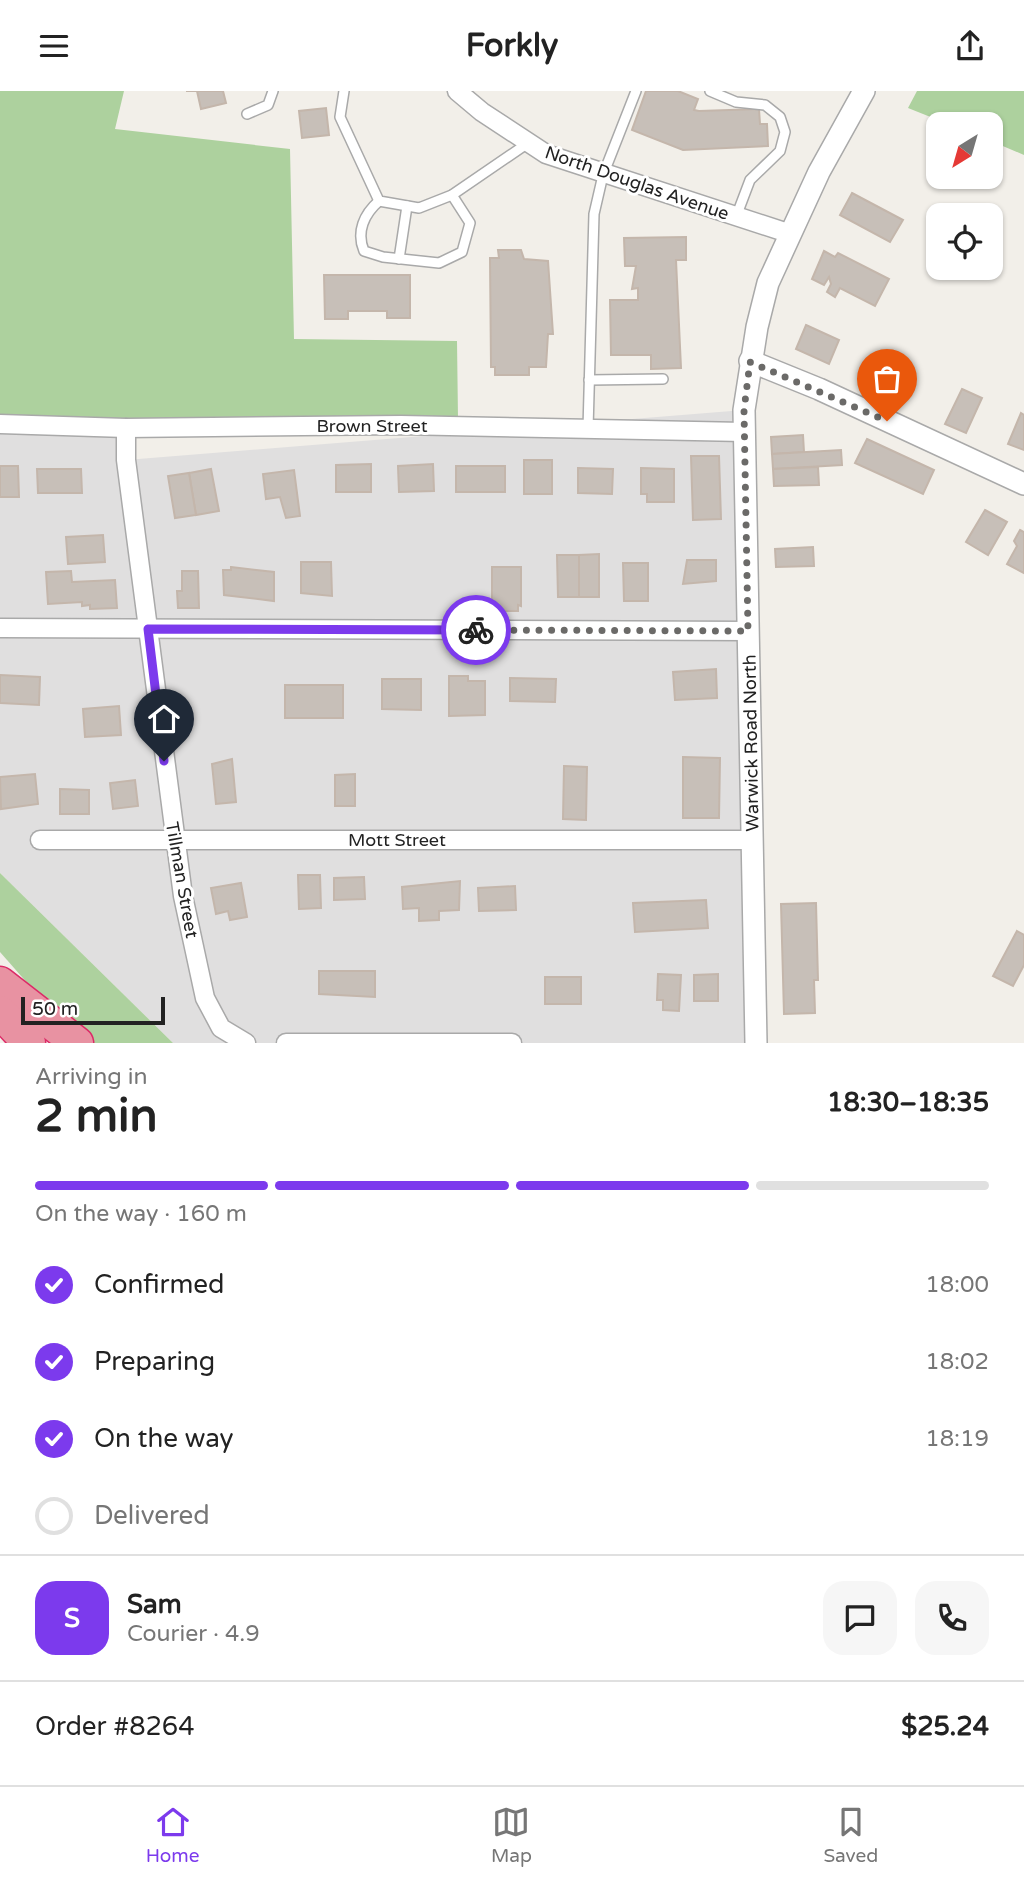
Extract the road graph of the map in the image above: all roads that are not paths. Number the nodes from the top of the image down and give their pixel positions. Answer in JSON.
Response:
{"nodes":[{"id":1,"x":273,"y":91,"type":"edge"},
{"id":2,"x":344,"y":91,"type":"edge"},
{"id":3,"x":457,"y":91,"type":"edge"},
{"id":4,"x":636,"y":91,"type":"edge"},
{"id":5,"x":710,"y":91,"type":"edge"},
{"id":6,"x":864,"y":91,"type":"edge"},
{"id":7,"x":247,"y":114,"type":"dead end"},
{"id":8,"x":528,"y":143,"type":"junction"},
{"id":9,"x":603,"y":175,"type":"junction"},
{"id":10,"x":452,"y":195,"type":"junction"},
{"id":11,"x":379,"y":201,"type":"junction"},
{"id":12,"x":407,"y":206,"type":"junction"},
{"id":13,"x":736,"y":217,"type":"junction"},
{"id":14,"x":790,"y":234,"type":"junction"},
{"id":15,"x":399,"y":259,"type":"junction"},
{"id":16,"x":750,"y":362,"type":"junction"},
{"id":17,"x":663,"y":379,"type":"dead end"},
{"id":18,"x":589,"y":380,"type":"junction"},
{"id":19,"x":0,"y":424,"type":"edge"},
{"id":20,"x":126,"y":428,"type":"junction"},
{"id":21,"x":588,"y":429,"type":"junction"},
{"id":22,"x":744,"y":432,"type":"junction"},
{"id":23,"x":1024,"y":484,"type":"edge"},
{"id":24,"x":0,"y":628,"type":"edge"},
{"id":25,"x":148,"y":629,"type":"junction"},
{"id":26,"x":748,"y":631,"type":"junction"},
{"id":27,"x":40,"y":840,"type":"dead end"},
{"id":28,"x":753,"y":840,"type":"junction"},
{"id":29,"x":174,"y":841,"type":"junction"},
{"id":30,"x":0,"y":983,"type":"edge"},
{"id":31,"x":0,"y":1012,"type":"edge"},
{"id":32,"x":29,"y":1043,"type":"edge"},
{"id":33,"x":76,"y":1043,"type":"edge"},
{"id":34,"x":246,"y":1043,"type":"edge"},
{"id":35,"x":286,"y":1043,"type":"edge"},
{"id":36,"x":512,"y":1043,"type":"edge"},
{"id":37,"x":756,"y":1043,"type":"edge"}],
"edges":[{"from":1,"to":7,"type":"lane"},
{"from":2,"to":11,"type":"lane"},
{"from":3,"to":8,"type":"street","name":"North Douglas Avenue"},
{"from":4,"to":9,"type":"lane"},
{"from":5,"to":13,"type":"lane"},
{"from":6,"to":14,"type":"street","name":"Warwick Road North"},
{"from":8,"to":9,"type":"street","name":"North Douglas Avenue"},
{"from":8,"to":10,"type":"lane"},
{"from":9,"to":13,"type":"street","name":"North Douglas Avenue"},
{"from":9,"to":18,"type":"lane"},
{"from":10,"to":12,"type":"lane"},
{"from":10,"to":15,"type":"lane"},
{"from":11,"to":12,"type":"lane"},
{"from":11,"to":15,"type":"lane"},
{"from":12,"to":15,"type":"lane"},
{"from":13,"to":14,"type":"street","name":"North Douglas Avenue"},
{"from":14,"to":16,"type":"street","name":"Warwick Road North"},
{"from":16,"to":22,"type":"street","name":"Warwick Road North"},
{"from":16,"to":23,"type":"street"},
{"from":17,"to":18,"type":"lane"},
{"from":18,"to":21,"type":"lane"},
{"from":19,"to":20,"type":"street","name":"Brown Street"},
{"from":20,"to":21,"type":"street","name":"Brown Street"},
{"from":20,"to":25,"type":"street","name":"Tillman Street"},
{"from":21,"to":22,"type":"street","name":"Brown Street"},
{"from":22,"to":26,"type":"street","name":"Warwick Road North"},
{"from":24,"to":25,"type":"street"},
{"from":25,"to":26,"type":"street"},
{"from":25,"to":29,"type":"street","name":"Tillman Street"},
{"from":26,"to":28,"type":"street","name":"Warwick Road North"},
{"from":27,"to":29,"type":"street","name":"Mott Street"},
{"from":28,"to":29,"type":"street","name":"Mott Street"},
{"from":28,"to":37,"type":"street","name":"Warwick Road North"},
{"from":29,"to":34,"type":"street","name":"Tillman Street"},
{"from":30,"to":33,"type":"highway"},
{"from":31,"to":32,"type":"highway"},
{"from":35,"to":36,"type":"street"}]}
